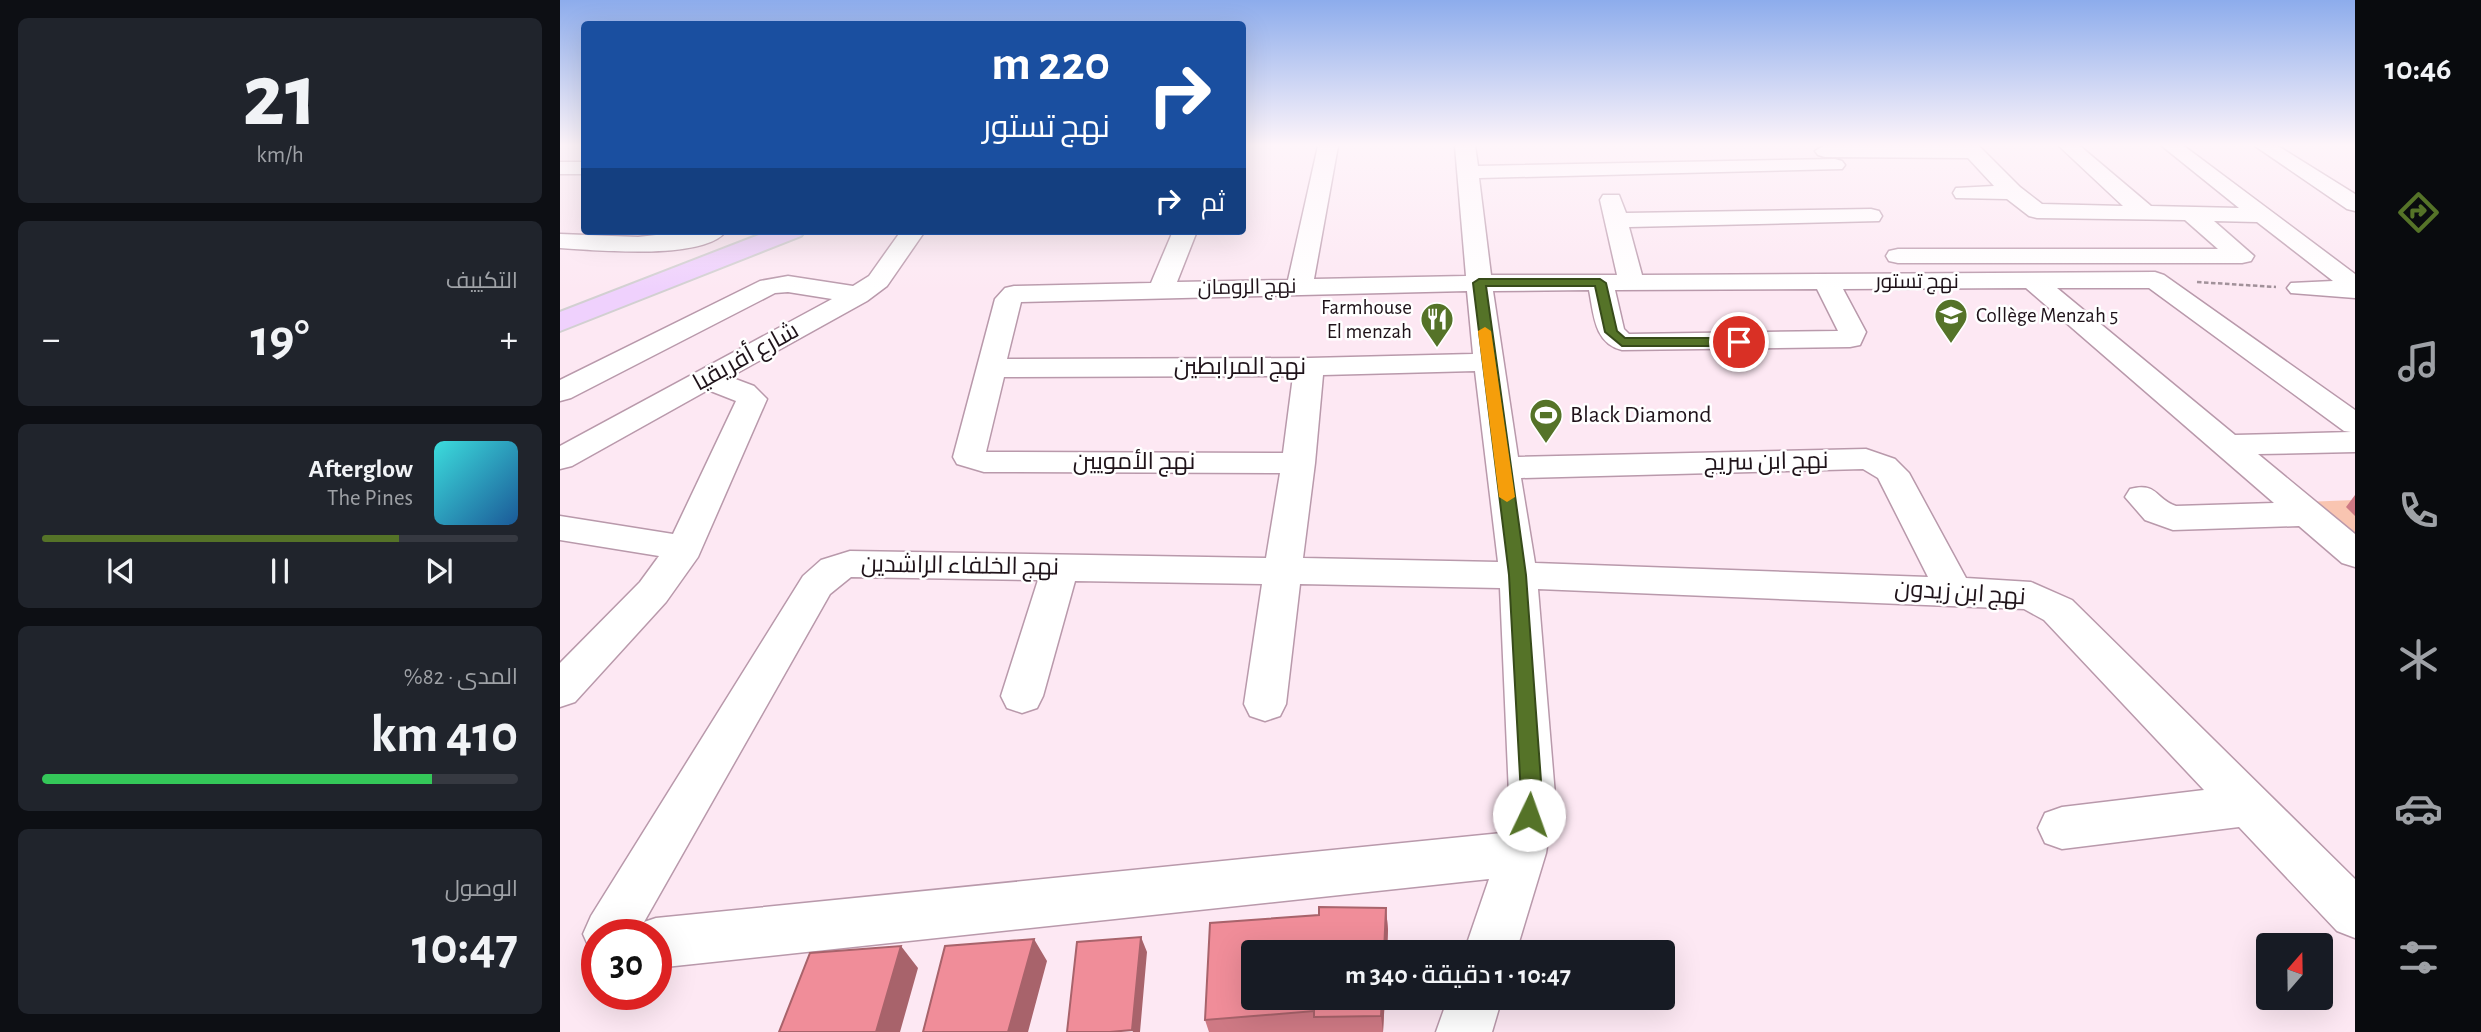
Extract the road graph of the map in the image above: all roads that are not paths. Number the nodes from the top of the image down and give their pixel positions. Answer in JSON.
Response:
{"nodes":[{"id":1,"x":1318,"y":194,"type":"edge"},
{"id":2,"x":1471,"y":194,"type":"edge"},
{"id":3,"x":1610,"y":194,"type":"edge"},
{"id":4,"x":1855,"y":194,"type":"edge"},
{"id":5,"x":2015,"y":194,"type":"edge"},
{"id":6,"x":2124,"y":194,"type":"edge"},
{"id":7,"x":2236,"y":194,"type":"edge"},
{"id":8,"x":2340,"y":194,"type":"edge"},
{"id":9,"x":2355,"y":204,"type":"edge"},
{"id":10,"x":2145,"y":213,"type":"junction"},
{"id":11,"x":2190,"y":214,"type":"junction"},
{"id":12,"x":2263,"y":215,"type":"junction"},
{"id":13,"x":1871,"y":216,"type":"junction"},
{"id":14,"x":1616,"y":220,"type":"junction"},
{"id":15,"x":704,"y":235,"type":"edge"},
{"id":16,"x":765,"y":235,"type":"edge"},
{"id":17,"x":782,"y":235,"type":"edge"},
{"id":18,"x":910,"y":235,"type":"edge"},
{"id":19,"x":1183,"y":235,"type":"edge"},
{"id":20,"x":560,"y":241,"type":"edge"},
{"id":21,"x":1898,"y":256,"type":"junction"},
{"id":22,"x":1826,"y":281,"type":"junction"},
{"id":23,"x":1918,"y":281,"type":"junction"},
{"id":24,"x":2032,"y":281,"type":"junction"},
{"id":25,"x":1631,"y":282,"type":"junction"},
{"id":26,"x":1479,"y":283,"type":"junction"},
{"id":27,"x":1600,"y":283,"type":"junction"},
{"id":28,"x":1300,"y":286,"type":"junction"},
{"id":29,"x":2300,"y":288,"type":"road end"},
{"id":30,"x":2355,"y":288,"type":"edge"},
{"id":31,"x":1161,"y":289,"type":"junction"},
{"id":32,"x":858,"y":295,"type":"junction"},
{"id":33,"x":560,"y":314,"type":"edge"},
{"id":34,"x":560,"y":323,"type":"edge"},
{"id":35,"x":1488,"y":362,"type":"junction"},
{"id":36,"x":1309,"y":367,"type":"junction"},
{"id":37,"x":992,"y":368,"type":"junction"},
{"id":38,"x":706,"y":379,"type":"junction"},
{"id":39,"x":560,"y":392,"type":"edge"},
{"id":40,"x":2355,"y":424,"type":"edge"},
{"id":41,"x":2355,"y":442,"type":"edge"},
{"id":42,"x":2225,"y":445,"type":"junction"},
{"id":43,"x":560,"y":459,"type":"edge"},
{"id":44,"x":1300,"y":463,"type":"junction"},
{"id":45,"x":1503,"y":468,"type":"junction"},
{"id":46,"x":2142,"y":496,"type":"dead end"},
{"id":47,"x":2304,"y":514,"type":"junction"},
{"id":48,"x":560,"y":528,"type":"edge"},
{"id":49,"x":685,"y":548,"type":"junction"},
{"id":50,"x":2355,"y":554,"type":"edge"},
{"id":51,"x":1060,"y":568,"type":"junction"},
{"id":52,"x":1281,"y":570,"type":"junction"},
{"id":53,"x":1518,"y":575,"type":"junction"},
{"id":54,"x":1954,"y":591,"type":"junction"},
{"id":55,"x":560,"y":690,"type":"edge"},
{"id":56,"x":1021,"y":696,"type":"dead end"},
{"id":57,"x":1265,"y":704,"type":"dead end"},
{"id":58,"x":2249,"y":805,"type":"junction"},
{"id":59,"x":2062,"y":828,"type":"dead end"},
{"id":60,"x":1522,"y":853,"type":"junction"},
{"id":61,"x":2355,"y":914,"type":"edge"},
{"id":62,"x":618,"y":919,"type":"edge"},
{"id":63,"x":1494,"y":940,"type":"edge"},
{"id":64,"x":672,"y":941,"type":"edge"},
{"id":65,"x":1471,"y":1010,"type":"edge"},
{"id":66,"x":1464,"y":1032,"type":"edge"}],
"edges":[{"from":1,"to":28,"type":"street"},
{"from":2,"to":26,"type":"street"},
{"from":3,"to":14,"type":"street"},
{"from":4,"to":13,"type":"street"},
{"from":5,"to":10,"type":"street"},
{"from":6,"to":10,"type":"street"},
{"from":7,"to":12,"type":"street"},
{"from":8,"to":9,"type":"street"},
{"from":10,"to":11,"type":"street"},
{"from":11,"to":12,"type":"street"},
{"from":11,"to":21,"type":"street"},
{"from":12,"to":30,"type":"street"},
{"from":13,"to":14,"type":"street"},
{"from":13,"to":21,"type":"street"},
{"from":14,"to":25,"type":"street"},
{"from":15,"to":20,"type":"street"},
{"from":16,"to":33,"type":"main road"},
{"from":17,"to":34,"type":"main road"},
{"from":18,"to":32,"type":"street","name":"شارع أفريقيا"},
{"from":19,"to":31,"type":"street"},
{"from":21,"to":23,"type":"street"},
{"from":22,"to":23,"type":"street","name":"نهج تستور"},
{"from":22,"to":25,"type":"street","name":"نهج تستور"},
{"from":22,"to":27,"type":"street"},
{"from":23,"to":24,"type":"street","name":"نهج تستور"},
{"from":24,"to":40,"type":"street","name":"نهج تستور"},
{"from":24,"to":42,"type":"street"},
{"from":25,"to":27,"type":"street","name":"نهج تستور"},
{"from":26,"to":27,"type":"street","name":"نهج تستور"},
{"from":26,"to":28,"type":"street","name":"نهج الرومان"},
{"from":26,"to":35,"type":"street"},
{"from":28,"to":31,"type":"street","name":"نهج الرومان"},
{"from":29,"to":30,"type":"street"},
{"from":31,"to":37,"type":"street","name":"نهج الرومان"},
{"from":32,"to":38,"type":"street","name":"شارع أفريقيا"},
{"from":32,"to":39,"type":"street"},
{"from":35,"to":36,"type":"street","name":"نهج المرابطين"},
{"from":35,"to":45,"type":"street"},
{"from":36,"to":37,"type":"street","name":"نهج المرابطين"},
{"from":36,"to":44,"type":"street"},
{"from":37,"to":44,"type":"street","name":"نهج الأمويين"},
{"from":38,"to":43,"type":"street","name":"شارع أفريقيا"},
{"from":38,"to":49,"type":"street"},
{"from":41,"to":42,"type":"street"},
{"from":42,"to":47,"type":"street"},
{"from":44,"to":52,"type":"street"},
{"from":45,"to":53,"type":"street"},
{"from":45,"to":54,"type":"street","name":"نهج ابن سريج"},
{"from":46,"to":47,"type":"street"},
{"from":47,"to":50,"type":"street"},
{"from":48,"to":49,"type":"street"},
{"from":49,"to":55,"type":"street"},
{"from":51,"to":52,"type":"street","name":"نهج الخلفاء الراشدين"},
{"from":51,"to":56,"type":"street"},
{"from":51,"to":62,"type":"street","name":"نهج الخلفاء الراشدين"},
{"from":52,"to":53,"type":"street","name":"نهج الخلفاء الراشدين"},
{"from":52,"to":57,"type":"street"},
{"from":53,"to":54,"type":"street","name":"نهج ابن زيدون"},
{"from":53,"to":60,"type":"street"},
{"from":54,"to":58,"type":"street","name":"نهج ابن زيدون"},
{"from":58,"to":59,"type":"street"},
{"from":58,"to":61,"type":"street","name":"نهج ابن زيدون"},
{"from":60,"to":63,"type":"street"},
{"from":60,"to":64,"type":"street"},
{"from":65,"to":66,"type":"street"}]}
